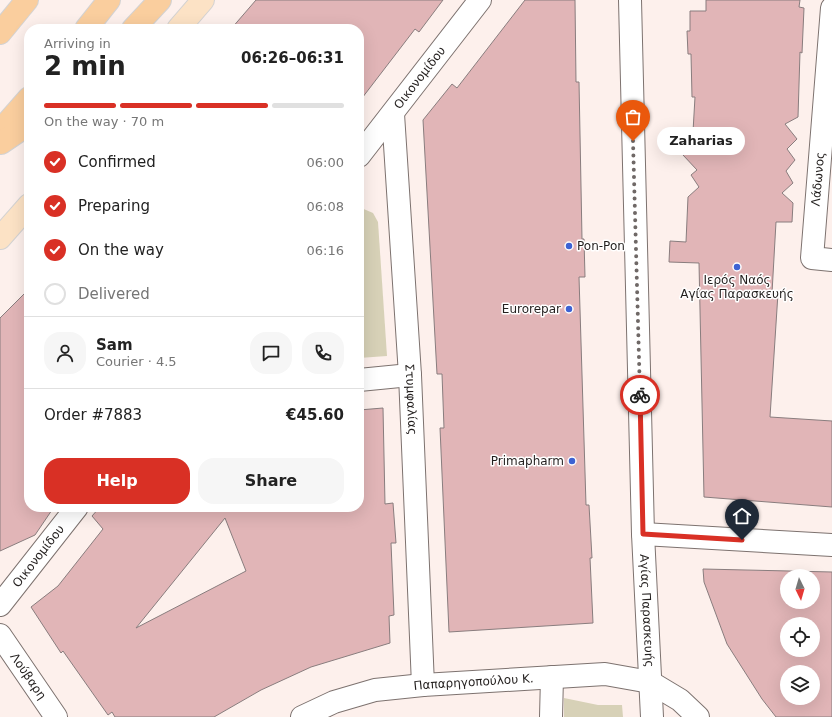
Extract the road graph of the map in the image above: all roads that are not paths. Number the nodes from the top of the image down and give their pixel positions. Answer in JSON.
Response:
{"nodes":[{"id":1,"x":27,"y":0,"type":"edge"},
{"id":2,"x":109,"y":0,"type":"edge"},
{"id":3,"x":160,"y":0,"type":"edge"},
{"id":4,"x":203,"y":0,"type":"edge"},
{"id":5,"x":480,"y":0,"type":"edge"},
{"id":6,"x":630,"y":0,"type":"edge"},
{"id":7,"x":832,"y":8,"type":"edge"},
{"id":8,"x":90,"y":24,"type":"edge"},
{"id":9,"x":138,"y":24,"type":"edge"},
{"id":10,"x":182,"y":24,"type":"edge"},
{"id":11,"x":0,"y":33,"type":"edge"},
{"id":12,"x":24,"y":104,"type":"edge"},
{"id":13,"x":393,"y":114,"type":"junction"},
{"id":14,"x":24,"y":127,"type":"edge"},
{"id":15,"x":0,"y":131,"type":"edge"},
{"id":16,"x":0,"y":144,"type":"edge"},
{"id":17,"x":364,"y":150,"type":"edge"},
{"id":18,"x":24,"y":211,"type":"edge"},
{"id":19,"x":0,"y":238,"type":"edge"},
{"id":20,"x":832,"y":260,"type":"edge"},
{"id":21,"x":410,"y":375,"type":"junction"},
{"id":22,"x":364,"y":380,"type":"edge"},
{"id":23,"x":73,"y":512,"type":"edge"},
{"id":24,"x":643,"y":534,"type":"junction"},
{"id":25,"x":832,"y":545,"type":"edge"},
{"id":26,"x":0,"y":605,"type":"edge"},
{"id":27,"x":0,"y":636,"type":"edge"},
{"id":28,"x":552,"y":677,"type":"junction"},
{"id":29,"x":650,"y":682,"type":"junction"},
{"id":30,"x":424,"y":685,"type":"junction"},
{"id":31,"x":56,"y":717,"type":"edge"},
{"id":32,"x":302,"y":717,"type":"edge"},
{"id":33,"x":551,"y":717,"type":"edge"},
{"id":34,"x":652,"y":717,"type":"edge"},
{"id":35,"x":698,"y":717,"type":"edge"}],
"edges":[{"from":1,"to":11,"type":"highway"},
{"from":2,"to":8,"type":"highway"},
{"from":3,"to":9,"type":"highway"},
{"from":4,"to":10,"type":"main road"},
{"from":5,"to":13,"type":"street","name":"Οικονομίδου"},
{"from":6,"to":24,"type":"street","name":"Αγίας Παρασκευής"},
{"from":7,"to":20,"type":"street","name":"Λάδωνος"},
{"from":12,"to":15,"type":"highway"},
{"from":13,"to":17,"type":"street","name":"Οικονομίδου"},
{"from":13,"to":21,"type":"street","name":"Στυμφαλίας"},
{"from":14,"to":16,"type":"highway"},
{"from":18,"to":19,"type":"main road"},
{"from":21,"to":22,"type":"street"},
{"from":21,"to":30,"type":"street","name":"Στυμφαλίας"},
{"from":23,"to":26,"type":"street","name":"Οικονομίδου"},
{"from":24,"to":25,"type":"street"},
{"from":24,"to":29,"type":"street","name":"Αγίας Παρασκευής"},
{"from":27,"to":31,"type":"street","name":"Λούβαρη"},
{"from":28,"to":29,"type":"street","name":"Παπαρηγοπούλου Κ."},
{"from":28,"to":30,"type":"street","name":"Παπαρηγοπούλου Κ."},
{"from":28,"to":33,"type":"street"},
{"from":29,"to":34,"type":"street","name":"Αγίας Παρασκευής"},
{"from":29,"to":35,"type":"street"},
{"from":30,"to":32,"type":"street","name":"Παπαρηγοπούλου Κ."}]}
